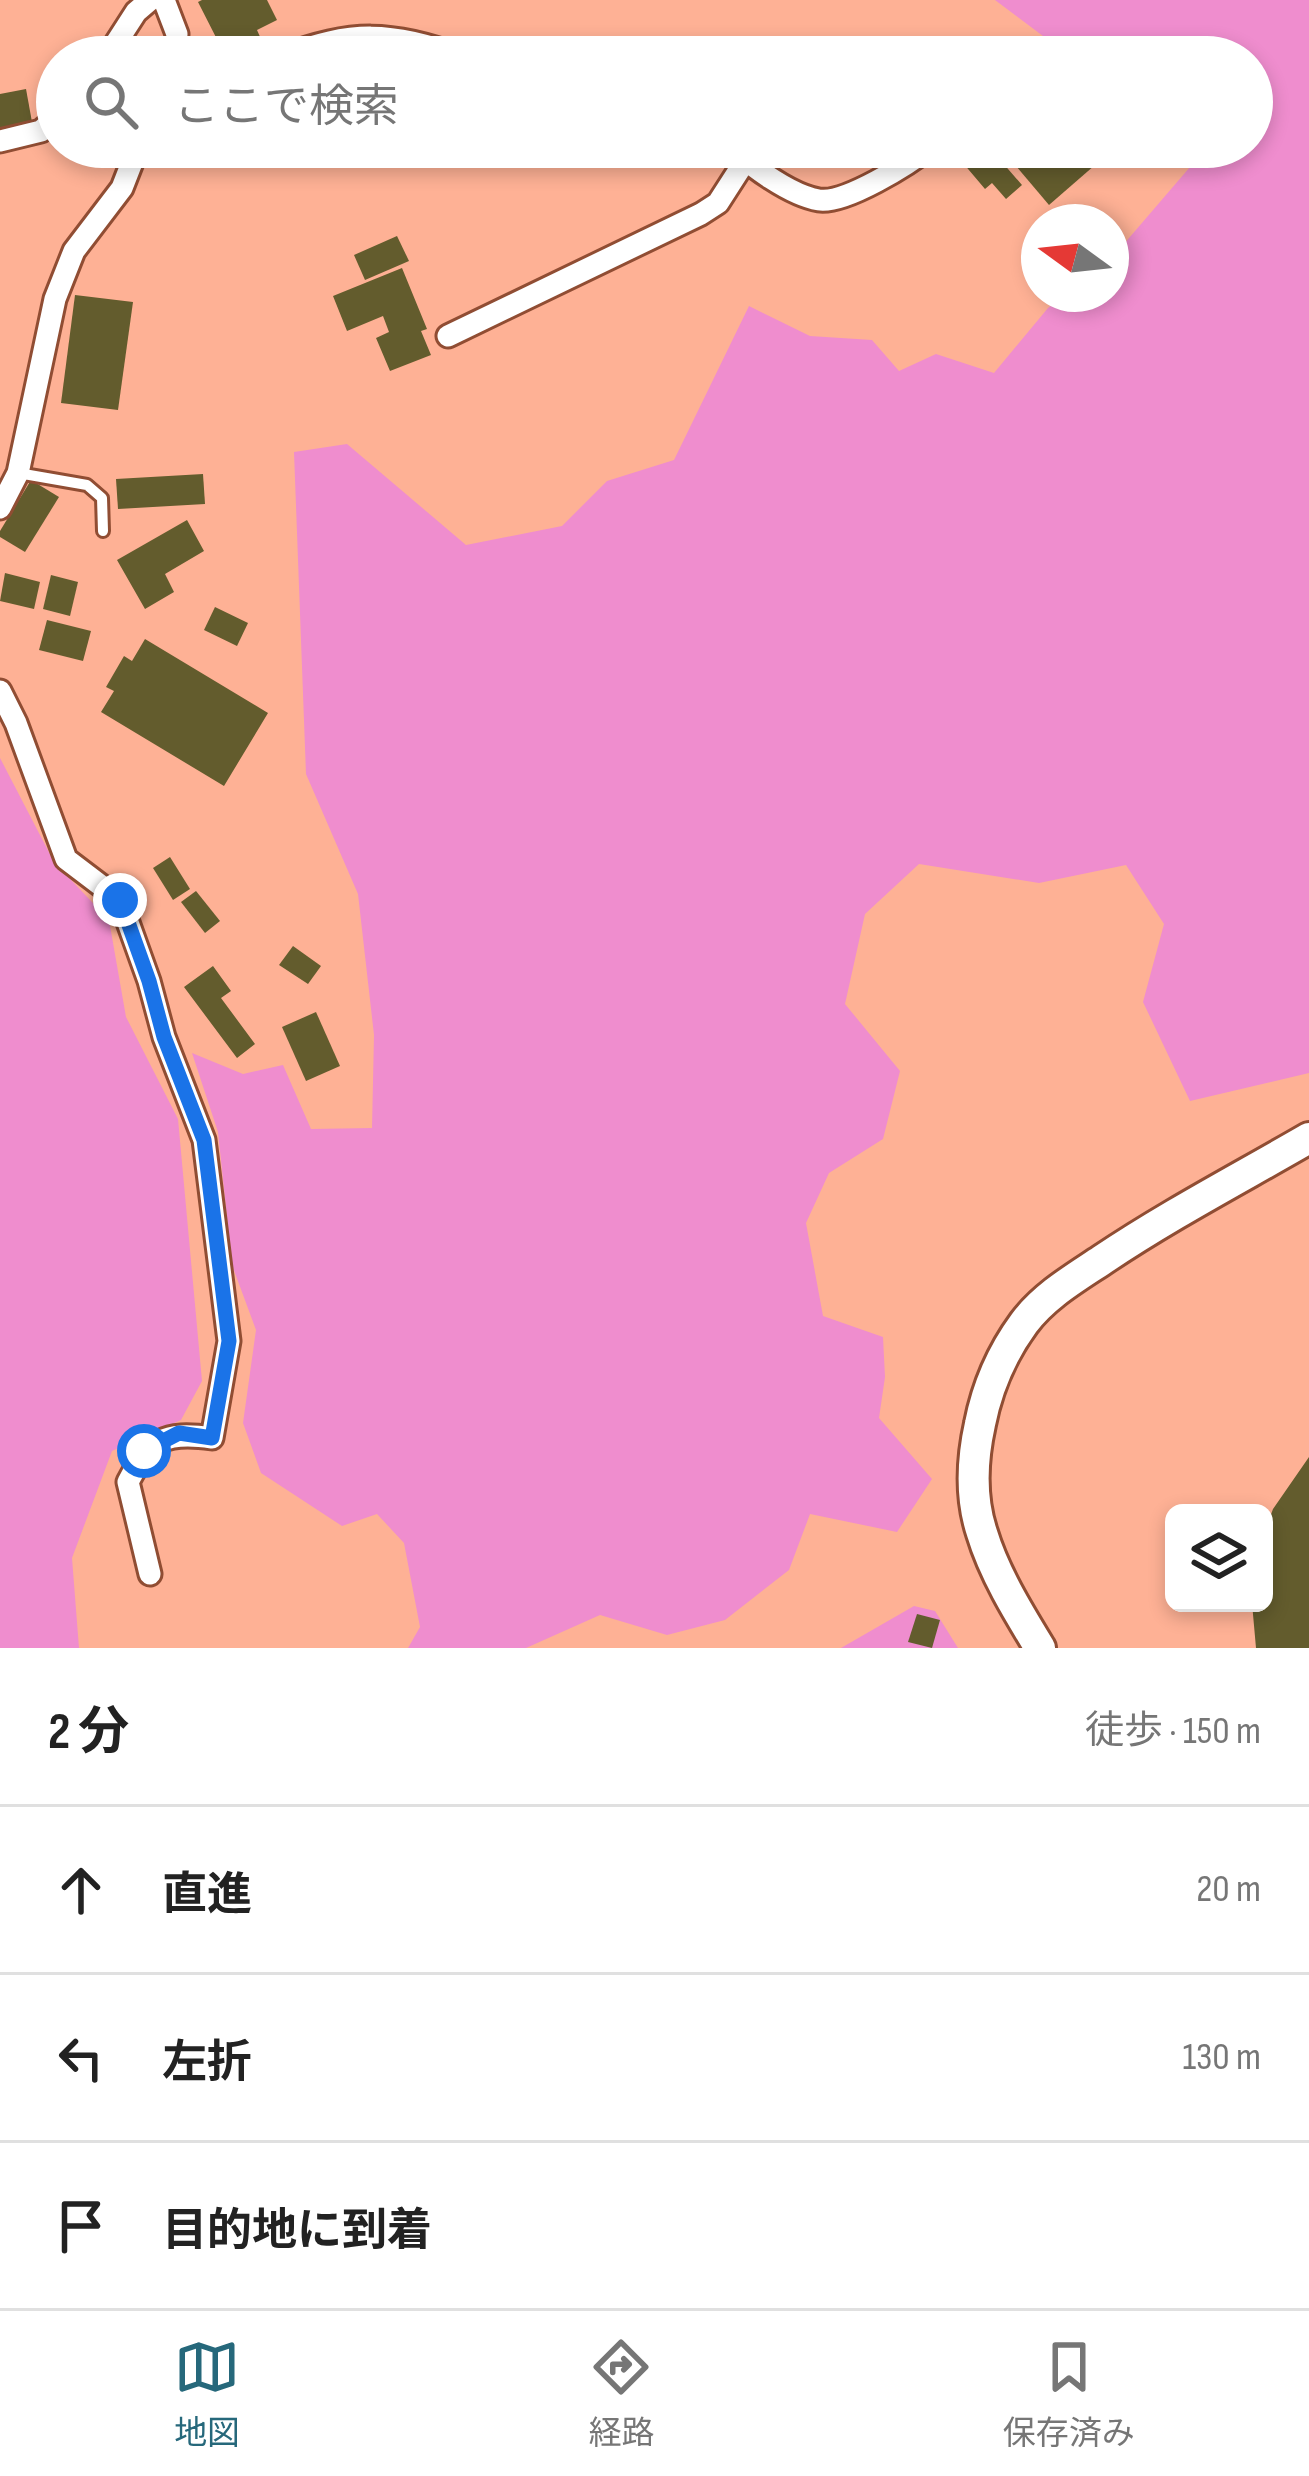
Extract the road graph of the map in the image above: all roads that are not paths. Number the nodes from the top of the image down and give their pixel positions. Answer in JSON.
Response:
{"nodes":[{"id":1,"x":150,"y":0,"type":"edge"},
{"id":2,"x":164,"y":0,"type":"edge"},
{"id":3,"x":121,"y":36,"type":"edge"},
{"id":4,"x":177,"y":36,"type":"edge"},
{"id":5,"x":36,"y":132,"type":"edge"},
{"id":6,"x":0,"y":141,"type":"edge"},
{"id":7,"x":130,"y":168,"type":"edge"},
{"id":8,"x":731,"y":168,"type":"edge"},
{"id":9,"x":762,"y":168,"type":"edge"},
{"id":10,"x":894,"y":168,"type":"edge"},
{"id":11,"x":448,"y":335,"type":"dead end"},
{"id":12,"x":7,"y":489,"type":"edge"},
{"id":13,"x":103,"y":531,"type":"dead end"},
{"id":14,"x":0,"y":692,"type":"edge"},
{"id":15,"x":1309,"y":1138,"type":"edge"},
{"id":16,"x":150,"y":1574,"type":"dead end"},
{"id":17,"x":1040,"y":1648,"type":"edge"}],
"edges":[{"from":1,"to":3,"type":"street"},
{"from":2,"to":4,"type":"street"},
{"from":5,"to":6,"type":"street"},
{"from":7,"to":12,"type":"street"},
{"from":8,"to":11,"type":"street"},
{"from":9,"to":10,"type":"street"},
{"from":12,"to":13,"type":"lane"},
{"from":14,"to":16,"type":"street"},
{"from":15,"to":17,"type":"street"}]}
